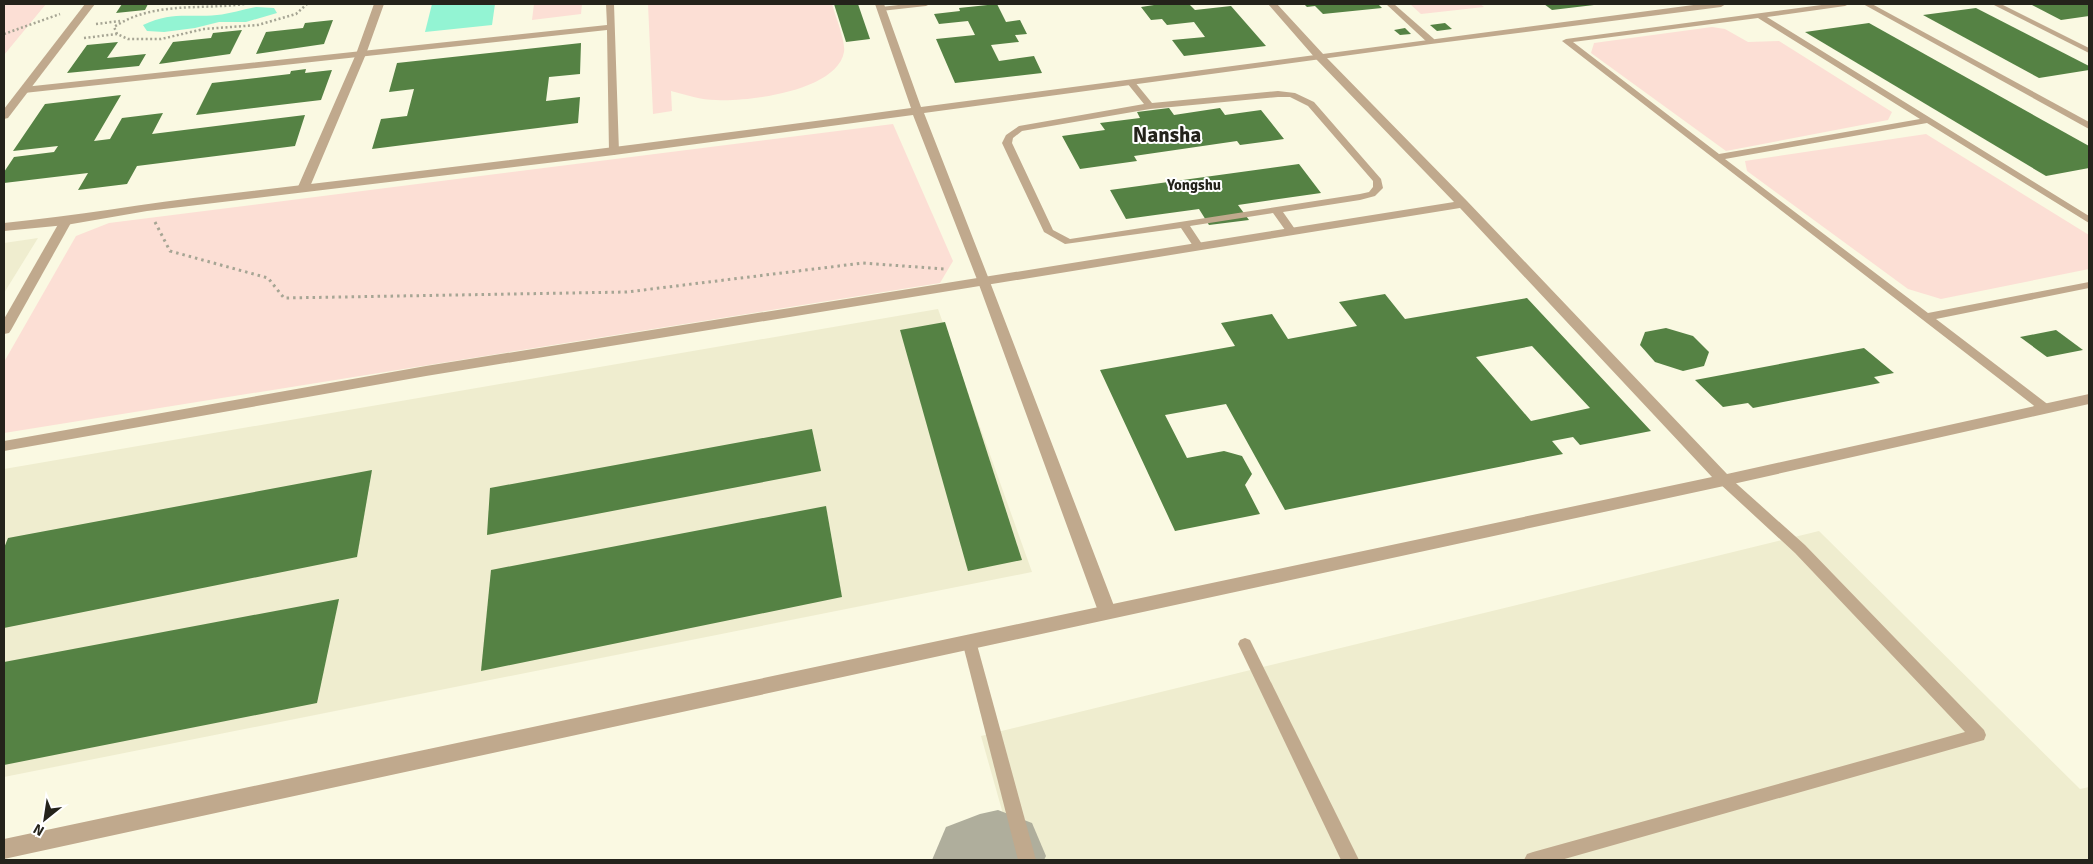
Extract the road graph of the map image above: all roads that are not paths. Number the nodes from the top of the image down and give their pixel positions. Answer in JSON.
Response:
{"nodes":[{"id":1,"x":90,"y":4,"type":"edge"},
{"id":2,"x":379,"y":4,"type":"edge"},
{"id":3,"x":610,"y":4,"type":"edge"},
{"id":4,"x":926,"y":4,"type":"edge"},
{"id":5,"x":1272,"y":4,"type":"edge"},
{"id":6,"x":1390,"y":4,"type":"edge"},
{"id":7,"x":1721,"y":4,"type":"edge"},
{"id":8,"x":1845,"y":4,"type":"edge"},
{"id":9,"x":1867,"y":4,"type":"edge"},
{"id":10,"x":1996,"y":4,"type":"edge"},
{"id":11,"x":880,"y":6,"type":"edge"},
{"id":12,"x":1759,"y":15,"type":"junction"},
{"id":13,"x":609,"y":27,"type":"junction"},
{"id":14,"x":1431,"y":41,"type":"junction"},
{"id":15,"x":2089,"y":51,"type":"edge"},
{"id":16,"x":361,"y":54,"type":"junction"},
{"id":17,"x":1320,"y":58,"type":"junction"},
{"id":18,"x":1131,"y":83,"type":"junction"},
{"id":19,"x":24,"y":90,"type":"junction"},
{"id":20,"x":1150,"y":106,"type":"junction"},
{"id":21,"x":916,"y":110,"type":"junction"},
{"id":22,"x":4,"y":116,"type":"edge"},
{"id":23,"x":1928,"y":120,"type":"junction"},
{"id":24,"x":2089,"y":126,"type":"edge"},
{"id":25,"x":614,"y":152,"type":"junction"},
{"id":26,"x":1718,"y":157,"type":"junction"},
{"id":27,"x":303,"y":189,"type":"junction"},
{"id":28,"x":1463,"y":204,"type":"junction"},
{"id":29,"x":1276,"y":210,"type":"junction"},
{"id":30,"x":2089,"y":220,"type":"edge"},
{"id":31,"x":66,"y":221,"type":"junction"},
{"id":32,"x":1183,"y":224,"type":"junction"},
{"id":33,"x":4,"y":228,"type":"edge"},
{"id":34,"x":1292,"y":232,"type":"junction"},
{"id":35,"x":1199,"y":247,"type":"junction"},
{"id":36,"x":981,"y":276,"type":"junction"},
{"id":37,"x":2089,"y":285,"type":"edge"},
{"id":38,"x":1927,"y":318,"type":"junction"},
{"id":39,"x":4,"y":330,"type":"edge"},
{"id":40,"x":2089,"y":399,"type":"edge"},
{"id":41,"x":2046,"y":409,"type":"junction"},
{"id":42,"x":4,"y":446,"type":"edge"},
{"id":43,"x":1724,"y":480,"type":"junction"},
{"id":44,"x":1107,"y":611,"type":"junction"},
{"id":45,"x":969,"y":641,"type":"junction"},
{"id":46,"x":1245,"y":644,"type":"dead end"},
{"id":47,"x":4,"y":849,"type":"edge"},
{"id":48,"x":1027,"y":860,"type":"edge"},
{"id":49,"x":1350,"y":860,"type":"edge"},
{"id":50,"x":1534,"y":860,"type":"edge"}],
"edges":[{"from":1,"to":19,"type":"street"},
{"from":2,"to":16,"type":"street"},
{"from":3,"to":13,"type":"lane"},
{"from":4,"to":11,"type":"lane"},
{"from":5,"to":17,"type":"street"},
{"from":6,"to":14,"type":"lane"},
{"from":7,"to":14,"type":"street"},
{"from":8,"to":12,"type":"lane"},
{"from":9,"to":24,"type":"lane"},
{"from":10,"to":15,"type":"lane"},
{"from":11,"to":21,"type":"street"},
{"from":12,"to":23,"type":"lane"},
{"from":12,"to":26,"type":"lane"},
{"from":13,"to":16,"type":"lane"},
{"from":13,"to":25,"type":"lane"},
{"from":14,"to":17,"type":"street"},
{"from":16,"to":19,"type":"lane"},
{"from":16,"to":27,"type":"street"},
{"from":17,"to":18,"type":"street"},
{"from":17,"to":28,"type":"street"},
{"from":18,"to":20,"type":"lane"},
{"from":18,"to":21,"type":"street"},
{"from":19,"to":22,"type":"street"},
{"from":20,"to":29,"type":"lane"},
{"from":20,"to":32,"type":"lane"},
{"from":21,"to":25,"type":"street"},
{"from":21,"to":36,"type":"street"},
{"from":23,"to":26,"type":"lane"},
{"from":23,"to":30,"type":"lane"},
{"from":25,"to":27,"type":"street"},
{"from":26,"to":38,"type":"lane"},
{"from":27,"to":31,"type":"street"},
{"from":28,"to":34,"type":"street"},
{"from":28,"to":43,"type":"street"},
{"from":29,"to":32,"type":"lane"},
{"from":29,"to":34,"type":"lane"},
{"from":31,"to":33,"type":"street"},
{"from":31,"to":39,"type":"street"},
{"from":32,"to":35,"type":"lane"},
{"from":34,"to":35,"type":"street"},
{"from":35,"to":36,"type":"street"},
{"from":36,"to":42,"type":"street"},
{"from":36,"to":44,"type":"street"},
{"from":37,"to":38,"type":"lane"},
{"from":38,"to":41,"type":"lane"},
{"from":40,"to":41,"type":"street"},
{"from":41,"to":43,"type":"street"},
{"from":43,"to":44,"type":"street"},
{"from":43,"to":50,"type":"lane"},
{"from":44,"to":45,"type":"street"},
{"from":45,"to":47,"type":"street"},
{"from":45,"to":48,"type":"lane"},
{"from":46,"to":49,"type":"lane"}]}
